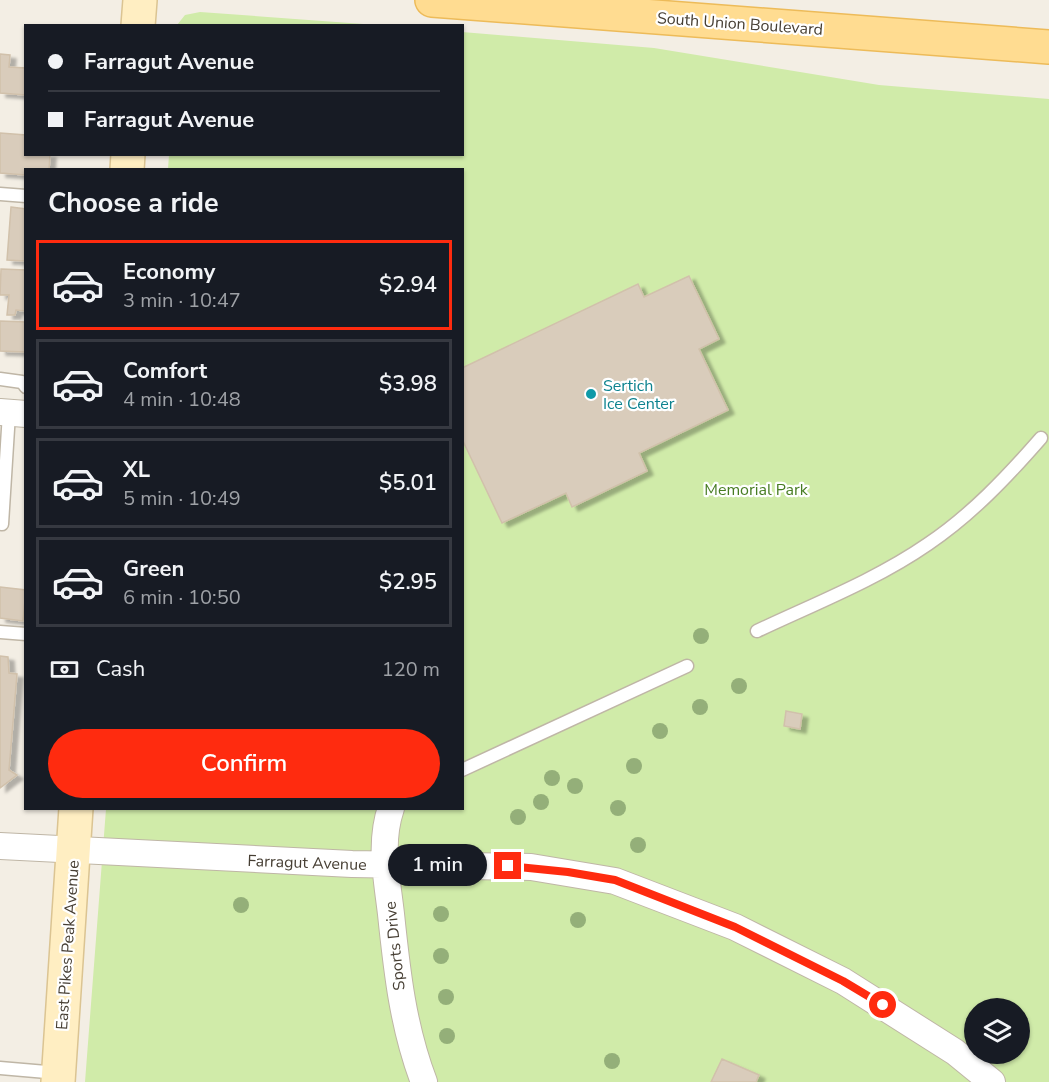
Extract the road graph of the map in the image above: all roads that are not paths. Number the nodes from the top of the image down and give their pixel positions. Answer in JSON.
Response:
{"nodes":[{"id":1,"x":140,"y":0,"type":"edge"},
{"id":2,"x":432,"y":0,"type":"edge"},
{"id":3,"x":138,"y":24,"type":"edge"},
{"id":4,"x":1049,"y":47,"type":"edge"},
{"id":5,"x":0,"y":194,"type":"edge"},
{"id":6,"x":24,"y":196,"type":"edge"},
{"id":7,"x":0,"y":379,"type":"edge"},
{"id":8,"x":24,"y":384,"type":"edge"},
{"id":9,"x":11,"y":413,"type":"edge"},
{"id":10,"x":1041,"y":438,"type":"dead end"},
{"id":11,"x":2,"y":524,"type":"dead end"},
{"id":12,"x":757,"y":631,"type":"dead end"},
{"id":13,"x":0,"y":632,"type":"edge"},
{"id":14,"x":24,"y":634,"type":"edge"},
{"id":15,"x":687,"y":666,"type":"dead end"},
{"id":16,"x":464,"y":769,"type":"edge"},
{"id":17,"x":76,"y":810,"type":"edge"},
{"id":18,"x":390,"y":810,"type":"edge"},
{"id":19,"x":0,"y":846,"type":"edge"},
{"id":20,"x":73,"y":851,"type":"junction"},
{"id":21,"x":385,"y":864,"type":"junction"},
{"id":22,"x":0,"y":1068,"type":"edge"},
{"id":23,"x":58,"y":1077,"type":"edge"},
{"id":24,"x":424,"y":1082,"type":"edge"},
{"id":25,"x":992,"y":1082,"type":"edge"}],
"edges":[{"from":1,"to":3,"type":"main road"},
{"from":2,"to":4,"type":"main road","name":"South Union Boulevard"},
{"from":5,"to":6,"type":"lane"},
{"from":7,"to":8,"type":"lane"},
{"from":9,"to":11,"type":"lane"},
{"from":10,"to":12,"type":"lane"},
{"from":13,"to":14,"type":"lane"},
{"from":15,"to":16,"type":"lane"},
{"from":17,"to":20,"type":"main road","name":"East Pikes Peak Avenue"},
{"from":18,"to":21,"type":"street","name":"Sports Drive"},
{"from":19,"to":20,"type":"street","name":"Farragut Avenue"},
{"from":20,"to":21,"type":"street","name":"Farragut Avenue"},
{"from":20,"to":23,"type":"main road","name":"East Pikes Peak Avenue"},
{"from":21,"to":24,"type":"street","name":"Sports Drive"},
{"from":21,"to":25,"type":"street","name":"Farragut Avenue"},
{"from":22,"to":23,"type":"lane"}]}
